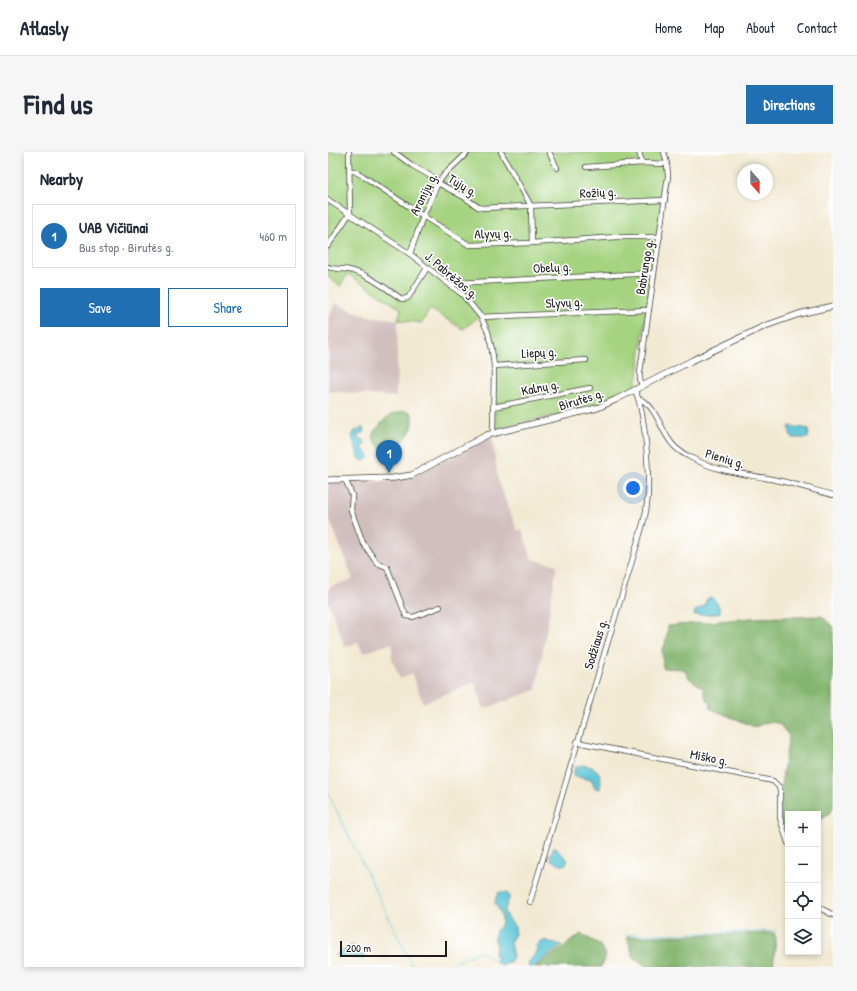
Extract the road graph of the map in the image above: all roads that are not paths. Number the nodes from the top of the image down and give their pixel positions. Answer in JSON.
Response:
{"nodes":[{"id":1,"x":349,"y":152,"type":"edge"},
{"id":2,"x":394,"y":152,"type":"edge"},
{"id":3,"x":460,"y":152,"type":"edge"},
{"id":4,"x":468,"y":152,"type":"edge"},
{"id":5,"x":501,"y":152,"type":"edge"},
{"id":6,"x":549,"y":152,"type":"edge"},
{"id":7,"x":638,"y":152,"type":"edge"},
{"id":8,"x":664,"y":152,"type":"edge"},
{"id":9,"x":462,"y":157,"type":"junction"},
{"id":10,"x":642,"y":164,"type":"junction"},
{"id":11,"x":667,"y":164,"type":"junction"},
{"id":12,"x":586,"y":167,"type":"dead end"},
{"id":13,"x":557,"y":168,"type":"dead end"},
{"id":14,"x":349,"y":171,"type":"junction"},
{"id":15,"x":438,"y":183,"type":"junction"},
{"id":16,"x":328,"y":200,"type":"edge"},
{"id":17,"x":665,"y":200,"type":"junction"},
{"id":18,"x":531,"y":206,"type":"junction"},
{"id":19,"x":350,"y":213,"type":"junction"},
{"id":20,"x":423,"y":216,"type":"junction"},
{"id":21,"x":660,"y":237,"type":"junction"},
{"id":22,"x":532,"y":243,"type":"junction"},
{"id":23,"x":328,"y":246,"type":"edge"},
{"id":24,"x":410,"y":254,"type":"junction"},
{"id":25,"x":328,"y":267,"type":"edge"},
{"id":26,"x":427,"y":268,"type":"junction"},
{"id":27,"x":654,"y":273,"type":"junction"},
{"id":28,"x":451,"y":286,"type":"junction"},
{"id":29,"x":833,"y":306,"type":"edge"},
{"id":30,"x":649,"y":310,"type":"junction"},
{"id":31,"x":481,"y":317,"type":"junction"},
{"id":32,"x":586,"y":360,"type":"dead end"},
{"id":33,"x":494,"y":366,"type":"junction"},
{"id":34,"x":642,"y":386,"type":"junction"},
{"id":35,"x":590,"y":388,"type":"dead end"},
{"id":36,"x":635,"y":390,"type":"junction"},
{"id":37,"x":639,"y":400,"type":"junction"},
{"id":38,"x":493,"y":407,"type":"junction"},
{"id":39,"x":493,"y":433,"type":"junction"},
{"id":40,"x":345,"y":479,"type":"junction"},
{"id":41,"x":328,"y":480,"type":"edge"},
{"id":42,"x":833,"y":495,"type":"edge"},
{"id":43,"x":440,"y":607,"type":"dead end"},
{"id":44,"x":577,"y":742,"type":"junction"},
{"id":45,"x":785,"y":834,"type":"edge"},
{"id":46,"x":530,"y":902,"type":"dead end"},
{"id":47,"x":821,"y":909,"type":"edge"},
{"id":48,"x":833,"y":915,"type":"edge"}],
"edges":[{"from":1,"to":14,"type":"street"},
{"from":2,"to":15,"type":"street","name":"Tujų g."},
{"from":3,"to":9,"type":"street"},
{"from":4,"to":9,"type":"street","name":"Aronijų g."},
{"from":5,"to":18,"type":"street"},
{"from":6,"to":13,"type":"street"},
{"from":7,"to":10,"type":"street"},
{"from":8,"to":11,"type":"street","name":"Babrungo g."},
{"from":9,"to":15,"type":"street","name":"Aronijų g."},
{"from":10,"to":11,"type":"street"},
{"from":10,"to":12,"type":"street"},
{"from":11,"to":17,"type":"street","name":"Babrungo g."},
{"from":14,"to":19,"type":"street"},
{"from":14,"to":20,"type":"street","name":"Alyvų g."},
{"from":15,"to":18,"type":"street","name":"Tujų g."},
{"from":15,"to":20,"type":"street","name":"Aronijų g."},
{"from":16,"to":19,"type":"street","name":"J. Pabrėžos g."},
{"from":17,"to":18,"type":"street","name":"Rožių g."},
{"from":17,"to":21,"type":"street","name":"Babrungo g."},
{"from":18,"to":22,"type":"street"},
{"from":19,"to":23,"type":"street"},
{"from":19,"to":24,"type":"street","name":"J. Pabrėžos g."},
{"from":20,"to":22,"type":"street","name":"Alyvų g."},
{"from":20,"to":24,"type":"street","name":"Aronijų g."},
{"from":21,"to":22,"type":"street","name":"Alyvų g."},
{"from":21,"to":27,"type":"street","name":"Babrungo g."},
{"from":24,"to":26,"type":"street","name":"J. Pabrėžos g."},
{"from":25,"to":26,"type":"street"},
{"from":26,"to":28,"type":"street","name":"J. Pabrėžos g."},
{"from":27,"to":28,"type":"street","name":"Obelų g."},
{"from":27,"to":30,"type":"street","name":"Babrungo g."},
{"from":28,"to":31,"type":"street","name":"J. Pabrėžos g."},
{"from":29,"to":34,"type":"main road","name":"Birutės g."},
{"from":30,"to":31,"type":"street","name":"Slyvų g."},
{"from":30,"to":34,"type":"street","name":"Babrungo g."},
{"from":31,"to":33,"type":"street","name":"J. Pabrėžos g."},
{"from":32,"to":33,"type":"street","name":"Liepų g."},
{"from":33,"to":38,"type":"street","name":"J. Pabrėžos g."},
{"from":34,"to":36,"type":"main road","name":"Birutės g."},
{"from":35,"to":38,"type":"street","name":"Kalnų g."},
{"from":36,"to":37,"type":"street","name":"Sodžiaus g."},
{"from":36,"to":39,"type":"main road","name":"Birutės g."},
{"from":37,"to":42,"type":"street","name":"Pienių g."},
{"from":37,"to":44,"type":"street","name":"Sodžiaus g."},
{"from":38,"to":39,"type":"street","name":"J. Pabrėžos g."},
{"from":39,"to":40,"type":"main road","name":"Birutės g."},
{"from":40,"to":41,"type":"main road","name":"Birutės g."},
{"from":40,"to":43,"type":"street"},
{"from":44,"to":45,"type":"street","name":"Miško g."},
{"from":44,"to":46,"type":"street","name":"Sodžiaus g."},
{"from":47,"to":48,"type":"street"}]}
